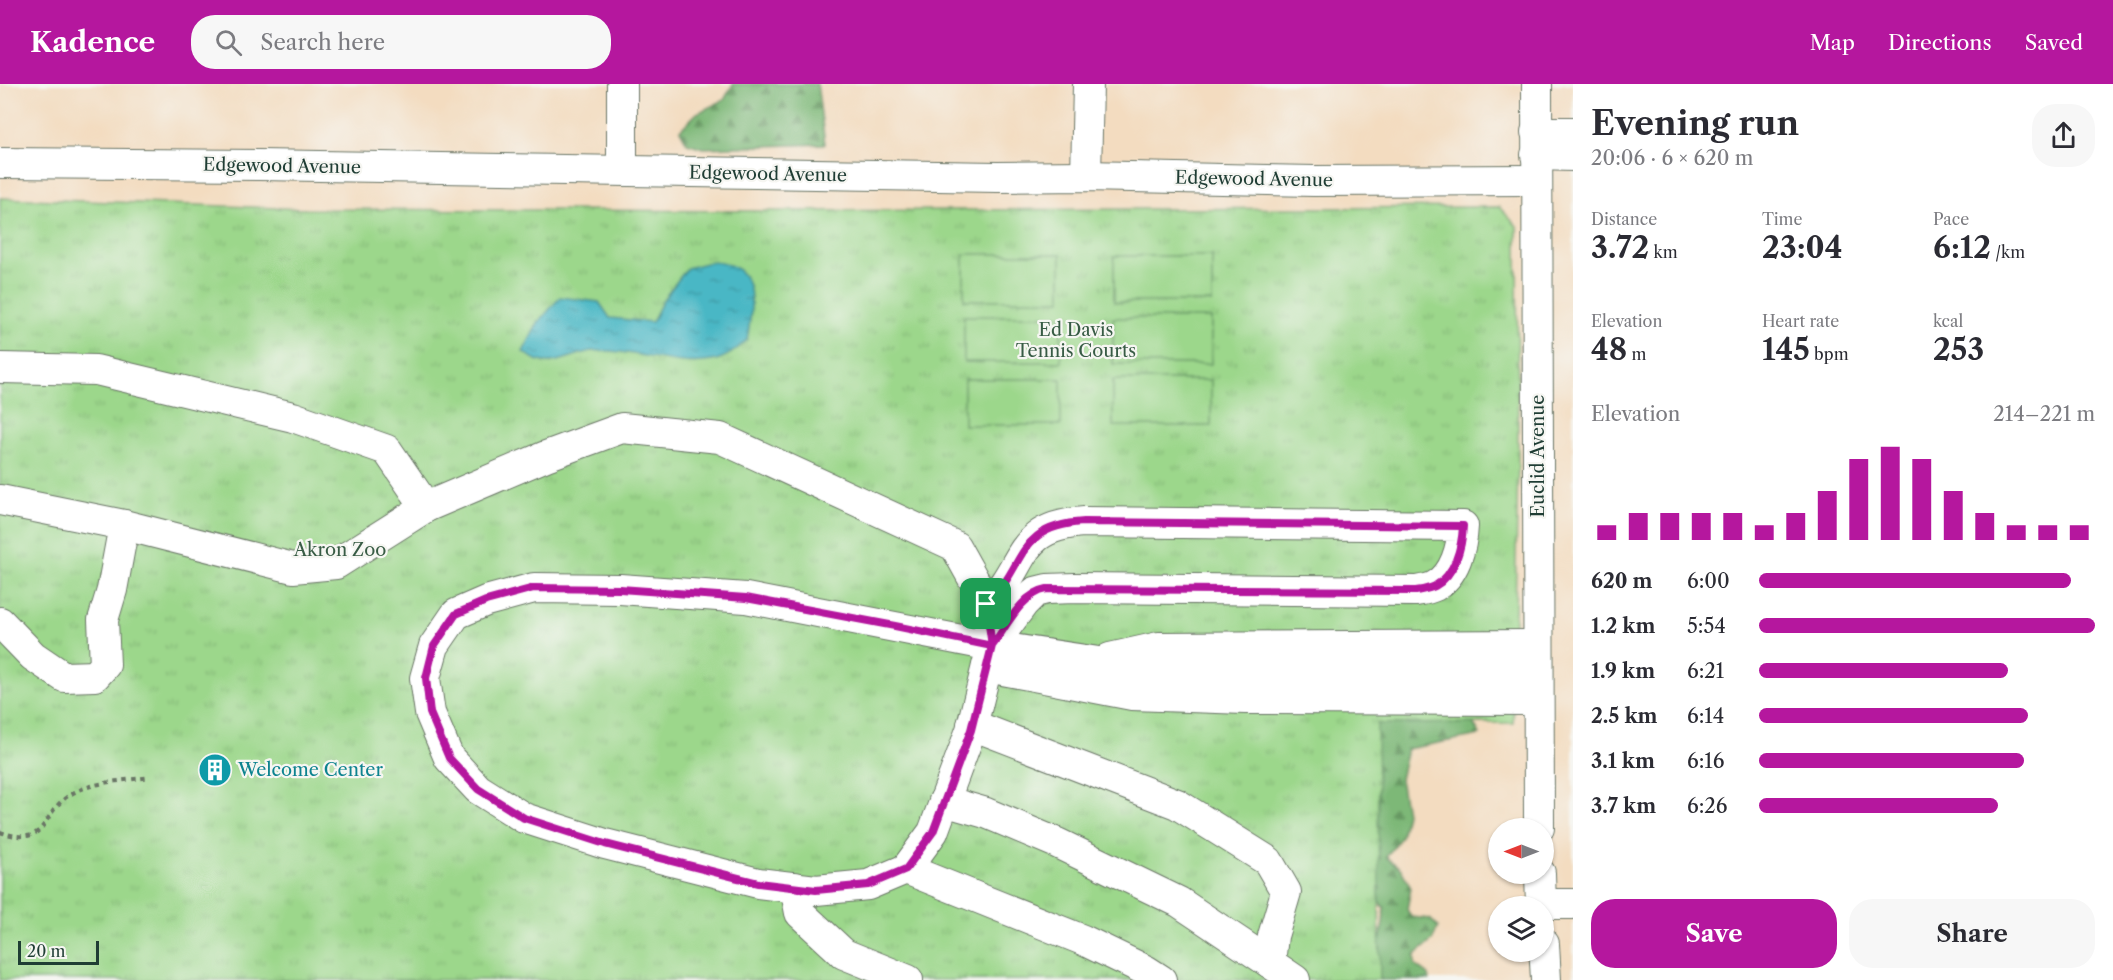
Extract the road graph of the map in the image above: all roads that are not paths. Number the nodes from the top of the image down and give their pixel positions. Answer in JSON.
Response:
{"nodes":[{"id":1,"x":622,"y":84,"type":"edge"},
{"id":2,"x":1088,"y":84,"type":"edge"},
{"id":3,"x":1537,"y":84,"type":"edge"},
{"id":4,"x":1573,"y":132,"type":"edge"},
{"id":5,"x":1536,"y":156,"type":"junction"},
{"id":6,"x":1573,"y":156,"type":"edge"},
{"id":7,"x":0,"y":163,"type":"edge"},
{"id":8,"x":622,"y":170,"type":"junction"},
{"id":9,"x":1086,"y":176,"type":"junction"},
{"id":10,"x":0,"y":368,"type":"edge"},
{"id":11,"x":0,"y":500,"type":"edge"},
{"id":12,"x":426,"y":507,"type":"junction"},
{"id":13,"x":124,"y":525,"type":"junction"},
{"id":14,"x":986,"y":604,"type":"junction"},
{"id":15,"x":0,"y":622,"type":"edge"},
{"id":16,"x":990,"y":656,"type":"junction"},
{"id":17,"x":1538,"y":672,"type":"junction"},
{"id":18,"x":972,"y":725,"type":"junction"},
{"id":19,"x":944,"y":801,"type":"junction"},
{"id":20,"x":1539,"y":818,"type":"edge"},
{"id":21,"x":906,"y":869,"type":"junction"},
{"id":22,"x":795,"y":887,"type":"junction"},
{"id":23,"x":1573,"y":904,"type":"edge"},
{"id":24,"x":1554,"y":905,"type":"edge"},
{"id":25,"x":1545,"y":962,"type":"edge"},
{"id":26,"x":1270,"y":963,"type":"junction"},
{"id":27,"x":908,"y":980,"type":"edge"},
{"id":28,"x":1161,"y":980,"type":"edge"},
{"id":29,"x":1295,"y":980,"type":"edge"},
{"id":30,"x":1546,"y":980,"type":"edge"}],
"edges":[{"from":1,"to":8,"type":"street"},
{"from":2,"to":9,"type":"street"},
{"from":3,"to":5,"type":"street","name":"Euclid Avenue"},
{"from":4,"to":5,"type":"street","name":"Edgewood Avenue"},
{"from":5,"to":6,"type":"street","name":"Edgewood Avenue"},
{"from":5,"to":9,"type":"street","name":"Edgewood Avenue"},
{"from":5,"to":17,"type":"street","name":"Euclid Avenue"},
{"from":7,"to":8,"type":"street","name":"Edgewood Avenue"},
{"from":8,"to":9,"type":"street","name":"Edgewood Avenue"},
{"from":10,"to":12,"type":"street"},
{"from":11,"to":13,"type":"street"},
{"from":12,"to":13,"type":"street"},
{"from":12,"to":14,"type":"street"},
{"from":13,"to":15,"type":"street"},
{"from":14,"to":16,"type":"street"},
{"from":14,"to":16,"type":"street"},
{"from":16,"to":17,"type":"street"},
{"from":16,"to":17,"type":"street"},
{"from":16,"to":18,"type":"street"},
{"from":16,"to":22,"type":"street"},
{"from":17,"to":20,"type":"street","name":"Euclid Avenue"},
{"from":18,"to":19,"type":"street"},
{"from":18,"to":26,"type":"street"},
{"from":19,"to":21,"type":"street"},
{"from":19,"to":26,"type":"street"},
{"from":21,"to":22,"type":"street"},
{"from":21,"to":28,"type":"street"},
{"from":22,"to":27,"type":"street"},
{"from":23,"to":24,"type":"street"},
{"from":25,"to":30,"type":"street"},
{"from":26,"to":29,"type":"street"}]}
